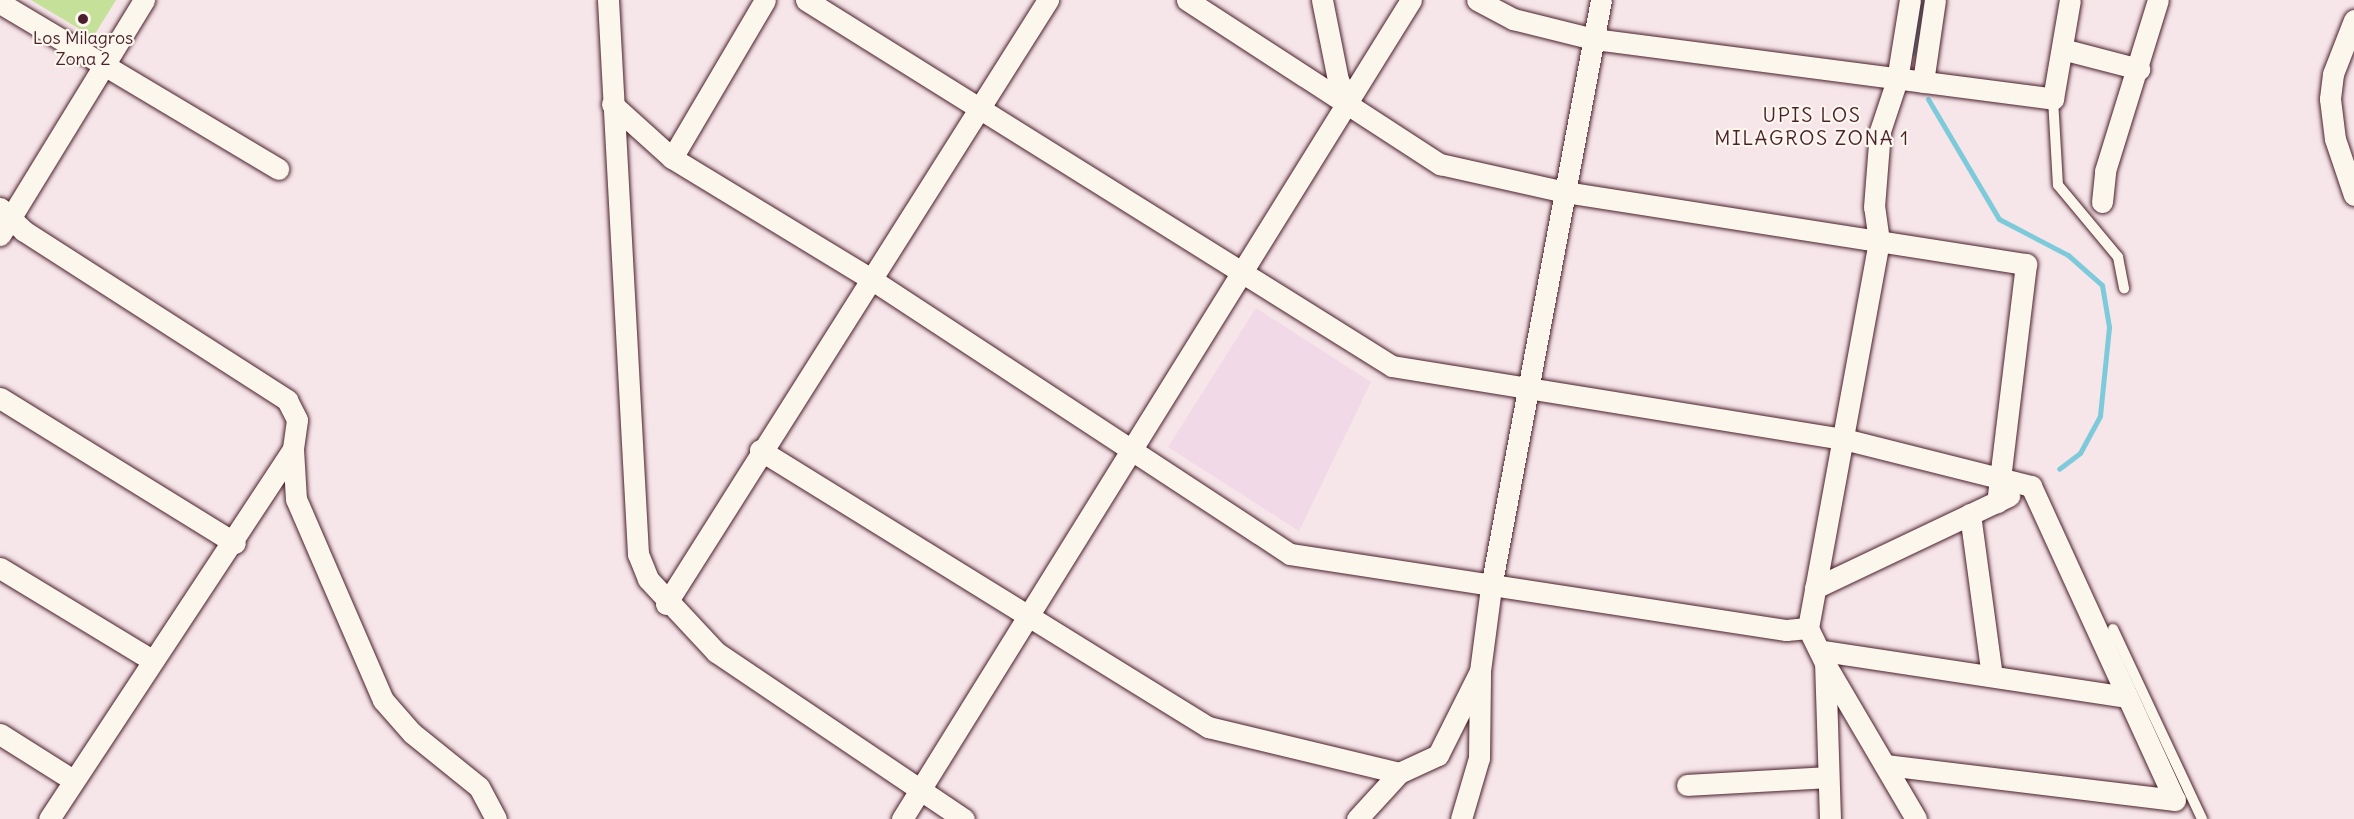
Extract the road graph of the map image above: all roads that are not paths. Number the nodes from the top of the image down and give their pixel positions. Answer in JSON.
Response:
{"nodes":[{"id":1,"x":144,"y":0,"type":"edge"},
{"id":2,"x":608,"y":0,"type":"edge"},
{"id":3,"x":765,"y":0,"type":"edge"},
{"id":4,"x":806,"y":0,"type":"edge"},
{"id":5,"x":1048,"y":0,"type":"edge"},
{"id":6,"x":1187,"y":0,"type":"edge"},
{"id":7,"x":1322,"y":0,"type":"edge"},
{"id":8,"x":1411,"y":0,"type":"edge"},
{"id":9,"x":1477,"y":0,"type":"edge"},
{"id":10,"x":1601,"y":0,"type":"edge"},
{"id":11,"x":1910,"y":0,"type":"edge"},
{"id":12,"x":1935,"y":0,"type":"edge"},
{"id":13,"x":2070,"y":0,"type":"edge"},
{"id":14,"x":2158,"y":0,"type":"edge"},
{"id":15,"x":0,"y":3,"type":"edge"},
{"id":16,"x":2354,"y":20,"type":"edge"},
{"id":17,"x":1594,"y":39,"type":"junction"},
{"id":18,"x":2062,"y":49,"type":"junction"},
{"id":19,"x":105,"y":65,"type":"junction"},
{"id":20,"x":2139,"y":69,"type":"junction"},
{"id":21,"x":1897,"y":80,"type":"junction"},
{"id":22,"x":1923,"y":82,"type":"junction"},
{"id":23,"x":2053,"y":99,"type":"junction"},
{"id":24,"x":612,"y":104,"type":"junction"},
{"id":25,"x":1350,"y":104,"type":"junction"},
{"id":26,"x":980,"y":111,"type":"junction"},
{"id":27,"x":672,"y":158,"type":"junction"},
{"id":28,"x":278,"y":169,"type":"dead end"},
{"id":29,"x":1565,"y":192,"type":"junction"},
{"id":30,"x":2354,"y":195,"type":"edge"},
{"id":31,"x":2102,"y":202,"type":"dead end"},
{"id":32,"x":6,"y":212,"type":"edge"},
{"id":33,"x":0,"y":236,"type":"edge"},
{"id":34,"x":1879,"y":241,"type":"junction"},
{"id":35,"x":1243,"y":273,"type":"junction"},
{"id":36,"x":871,"y":279,"type":"junction"},
{"id":37,"x":2124,"y":288,"type":"dead end"},
{"id":38,"x":1528,"y":388,"type":"junction"},
{"id":39,"x":0,"y":398,"type":"edge"},
{"id":40,"x":1844,"y":439,"type":"junction"},
{"id":41,"x":293,"y":449,"type":"junction"},
{"id":42,"x":760,"y":450,"type":"junction"},
{"id":43,"x":1136,"y":451,"type":"junction"},
{"id":44,"x":1997,"y":475,"type":"junction"},
{"id":45,"x":2031,"y":486,"type":"junction"},
{"id":46,"x":1997,"y":502,"type":"junction"},
{"id":47,"x":1970,"y":514,"type":"junction"},
{"id":48,"x":235,"y":543,"type":"junction"},
{"id":49,"x":0,"y":568,"type":"edge"},
{"id":50,"x":1491,"y":587,"type":"junction"},
{"id":51,"x":1815,"y":588,"type":"junction"},
{"id":52,"x":666,"y":604,"type":"junction"},
{"id":53,"x":1027,"y":615,"type":"junction"},
{"id":54,"x":1808,"y":628,"type":"junction"},
{"id":55,"x":2113,"y":629,"type":"dead end"},
{"id":56,"x":1824,"y":657,"type":"junction"},
{"id":57,"x":152,"y":660,"type":"junction"},
{"id":58,"x":1480,"y":671,"type":"junction"},
{"id":59,"x":1992,"y":676,"type":"junction"},
{"id":60,"x":2127,"y":697,"type":"junction"},
{"id":61,"x":0,"y":734,"type":"edge"},
{"id":62,"x":1884,"y":765,"type":"junction"},
{"id":63,"x":1399,"y":773,"type":"junction"},
{"id":64,"x":1828,"y":777,"type":"junction"},
{"id":65,"x":73,"y":780,"type":"junction"},
{"id":66,"x":1687,"y":785,"type":"dead end"},
{"id":67,"x":920,"y":790,"type":"junction"},
{"id":68,"x":49,"y":819,"type":"edge"},
{"id":69,"x":496,"y":819,"type":"edge"},
{"id":70,"x":903,"y":819,"type":"edge"},
{"id":71,"x":964,"y":819,"type":"edge"},
{"id":72,"x":1357,"y":819,"type":"edge"},
{"id":73,"x":1461,"y":819,"type":"edge"},
{"id":74,"x":1830,"y":819,"type":"edge"},
{"id":75,"x":1916,"y":819,"type":"edge"},
{"id":76,"x":2202,"y":819,"type":"edge"}],
"edges":[{"from":1,"to":19,"type":"street"},
{"from":2,"to":24,"type":"street"},
{"from":3,"to":27,"type":"street"},
{"from":4,"to":26,"type":"street"},
{"from":5,"to":26,"type":"street"},
{"from":6,"to":25,"type":"street"},
{"from":7,"to":25,"type":"street"},
{"from":8,"to":25,"type":"street"},
{"from":9,"to":17,"type":"street"},
{"from":10,"to":17,"type":"street"},
{"from":11,"to":21,"type":"street"},
{"from":12,"to":22,"type":"street"},
{"from":13,"to":18,"type":"street"},
{"from":14,"to":20,"type":"street"},
{"from":15,"to":19,"type":"street"},
{"from":16,"to":30,"type":"street"},
{"from":17,"to":21,"type":"street"},
{"from":17,"to":29,"type":"street"},
{"from":18,"to":20,"type":"street"},
{"from":18,"to":23,"type":"street"},
{"from":19,"to":28,"type":"street"},
{"from":19,"to":32,"type":"street"},
{"from":20,"to":31,"type":"street"},
{"from":21,"to":22,"type":"street"},
{"from":21,"to":34,"type":"street"},
{"from":22,"to":23,"type":"street"},
{"from":23,"to":37,"type":"lane"},
{"from":24,"to":27,"type":"street"},
{"from":24,"to":52,"type":"street"},
{"from":25,"to":29,"type":"street"},
{"from":25,"to":35,"type":"street"},
{"from":26,"to":35,"type":"street"},
{"from":26,"to":36,"type":"street"},
{"from":27,"to":36,"type":"street"},
{"from":29,"to":34,"type":"street"},
{"from":29,"to":38,"type":"street"},
{"from":32,"to":33,"type":"street"},
{"from":32,"to":41,"type":"street"},
{"from":34,"to":40,"type":"street"},
{"from":34,"to":44,"type":"street"},
{"from":35,"to":38,"type":"street"},
{"from":35,"to":43,"type":"street"},
{"from":36,"to":42,"type":"street"},
{"from":36,"to":43,"type":"street"},
{"from":38,"to":40,"type":"street"},
{"from":38,"to":50,"type":"street"},
{"from":39,"to":48,"type":"street"},
{"from":40,"to":44,"type":"street"},
{"from":40,"to":51,"type":"street"},
{"from":41,"to":48,"type":"street"},
{"from":41,"to":69,"type":"street"},
{"from":42,"to":52,"type":"street"},
{"from":42,"to":53,"type":"street"},
{"from":43,"to":50,"type":"street"},
{"from":43,"to":53,"type":"street"},
{"from":44,"to":45,"type":"street"},
{"from":44,"to":46,"type":"street"},
{"from":45,"to":46,"type":"street"},
{"from":45,"to":60,"type":"street"},
{"from":46,"to":47,"type":"street"},
{"from":47,"to":51,"type":"street"},
{"from":47,"to":59,"type":"street"},
{"from":48,"to":57,"type":"street"},
{"from":49,"to":57,"type":"street"},
{"from":50,"to":54,"type":"street"},
{"from":50,"to":58,"type":"street"},
{"from":51,"to":54,"type":"street"},
{"from":52,"to":67,"type":"street"},
{"from":53,"to":63,"type":"street"},
{"from":53,"to":67,"type":"street"},
{"from":54,"to":56,"type":"street"},
{"from":55,"to":76,"type":"lane"},
{"from":56,"to":59,"type":"street"},
{"from":56,"to":62,"type":"street"},
{"from":56,"to":64,"type":"street"},
{"from":57,"to":65,"type":"street"},
{"from":58,"to":63,"type":"street"},
{"from":58,"to":73,"type":"street"},
{"from":59,"to":60,"type":"street"},
{"from":60,"to":62,"type":"street"},
{"from":61,"to":65,"type":"street"},
{"from":62,"to":75,"type":"street"},
{"from":63,"to":72,"type":"street"},
{"from":64,"to":66,"type":"street"},
{"from":64,"to":74,"type":"street"},
{"from":65,"to":68,"type":"street"},
{"from":67,"to":70,"type":"street"},
{"from":67,"to":71,"type":"street"}]}
